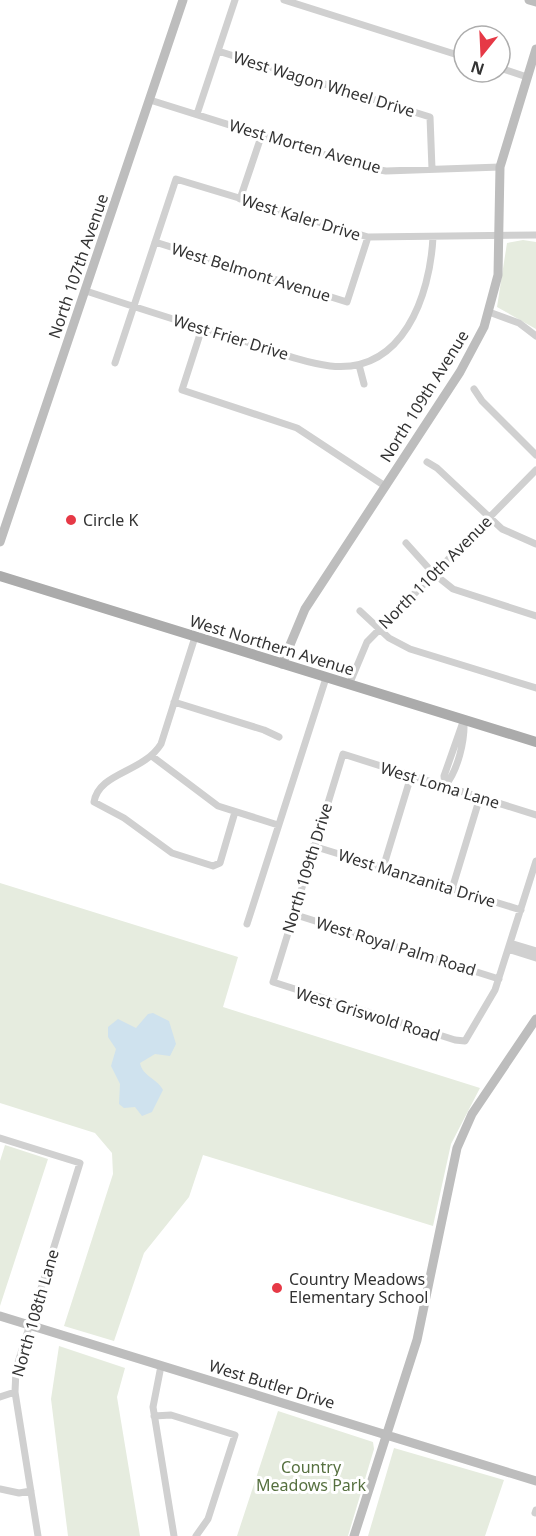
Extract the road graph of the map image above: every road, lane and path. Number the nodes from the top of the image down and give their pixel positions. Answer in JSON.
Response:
{"nodes":[{"id":1,"x":183,"y":0,"type":"edge"},
{"id":2,"x":235,"y":0,"type":"edge"},
{"id":3,"x":285,"y":0,"type":"edge"},
{"id":4,"x":530,"y":0,"type":"edge"},
{"id":5,"x":536,"y":2,"type":"edge"},
{"id":6,"x":536,"y":49,"type":"edge"},
{"id":7,"x":218,"y":51,"type":"junction"},
{"id":8,"x":452,"y":53,"type":"edge"},
{"id":9,"x":512,"y":72,"type":"edge"},
{"id":10,"x":527,"y":77,"type":"junction"},
{"id":11,"x":150,"y":100,"type":"junction"},
{"id":12,"x":197,"y":114,"type":"junction"},
{"id":13,"x":261,"y":134,"type":"junction"},
{"id":14,"x":500,"y":167,"type":"junction"},
{"id":15,"x":432,"y":169,"type":"junction"},
{"id":16,"x":240,"y":199,"type":"junction"},
{"id":17,"x":500,"y":234,"type":"junction"},
{"id":18,"x":536,"y":235,"type":"edge"},
{"id":19,"x":368,"y":237,"type":"junction"},
{"id":20,"x":433,"y":237,"type":"junction"},
{"id":21,"x":155,"y":242,"type":"junction"},
{"id":22,"x":86,"y":291,"type":"junction"},
{"id":23,"x":133,"y":306,"type":"junction"},
{"id":24,"x":489,"y":312,"type":"junction"},
{"id":25,"x":202,"y":328,"type":"junction"},
{"id":26,"x":536,"y":336,"type":"edge"},
{"id":27,"x":115,"y":363,"type":"dead end"},
{"id":28,"x":359,"y":365,"type":"junction"},
{"id":29,"x":364,"y":384,"type":"dead end"},
{"id":30,"x":474,"y":389,"type":"dead end"},
{"id":31,"x":536,"y":455,"type":"edge"},
{"id":32,"x":427,"y":462,"type":"dead end"},
{"id":33,"x":536,"y":470,"type":"edge"},
{"id":34,"x":385,"y":486,"type":"junction"},
{"id":35,"x":489,"y":518,"type":"junction"},
{"id":36,"x":0,"y":542,"type":"edge"},
{"id":37,"x":406,"y":543,"type":"dead end"},
{"id":38,"x":536,"y":543,"type":"edge"},
{"id":39,"x":434,"y":573,"type":"junction"},
{"id":40,"x":0,"y":576,"type":"edge"},
{"id":41,"x":360,"y":611,"type":"dead end"},
{"id":42,"x":536,"y":615,"type":"edge"},
{"id":43,"x":379,"y":629,"type":"junction"},
{"id":44,"x":195,"y":637,"type":"junction"},
{"id":45,"x":282,"y":664,"type":"junction"},
{"id":46,"x":326,"y":678,"type":"junction"},
{"id":47,"x":349,"y":685,"type":"junction"},
{"id":48,"x":536,"y":688,"type":"edge"},
{"id":49,"x":174,"y":702,"type":"junction"},
{"id":50,"x":464,"y":720,"type":"junction"},
{"id":51,"x":279,"y":737,"type":"dead end"},
{"id":52,"x":536,"y":742,"type":"edge"},
{"id":53,"x":343,"y":754,"type":"joint"},
{"id":54,"x":153,"y":757,"type":"junction"},
{"id":55,"x":411,"y":776,"type":"junction"},
{"id":56,"x":445,"y":786,"type":"junction"},
{"id":57,"x":480,"y":797,"type":"junction"},
{"id":58,"x":235,"y":812,"type":"junction"},
{"id":59,"x":536,"y":815,"type":"edge"},
{"id":60,"x":278,"y":825,"type":"junction"},
{"id":61,"x":313,"y":846,"type":"junction"},
{"id":62,"x":536,"y":861,"type":"edge"},
{"id":63,"x":383,"y":868,"type":"junction"},
{"id":64,"x":452,"y":889,"type":"junction"},
{"id":65,"x":521,"y":910,"type":"junction"},
{"id":66,"x":292,"y":914,"type":"junction"},
{"id":67,"x":247,"y":924,"type":"dead end"},
{"id":68,"x":509,"y":946,"type":"junction"},
{"id":69,"x":536,"y":951,"type":"edge"},
{"id":70,"x":536,"y":958,"type":"edge"},
{"id":71,"x":499,"y":978,"type":"junction"},
{"id":72,"x":273,"y":982,"type":"joint"},
{"id":73,"x":536,"y":1019,"type":"edge"},
{"id":74,"x":0,"y":1138,"type":"edge"},
{"id":75,"x":0,"y":1316,"type":"edge"},
{"id":76,"x":28,"y":1325,"type":"junction"},
{"id":77,"x":161,"y":1365,"type":"junction"},
{"id":78,"x":15,"y":1392,"type":"junction"},
{"id":79,"x":0,"y":1397,"type":"edge"},
{"id":80,"x":154,"y":1416,"type":"junction"},
{"id":81,"x":387,"y":1435,"type":"junction"},
{"id":82,"x":536,"y":1481,"type":"edge"},
{"id":83,"x":0,"y":1489,"type":"edge"},
{"id":84,"x":31,"y":1491,"type":"junction"},
{"id":85,"x":38,"y":1536,"type":"edge"},
{"id":86,"x":174,"y":1536,"type":"edge"},
{"id":87,"x":196,"y":1536,"type":"edge"},
{"id":88,"x":354,"y":1536,"type":"edge"}],
"edges":[{"from":1,"to":11,"type":"street","name":"North 107th Avenue"},
{"from":2,"to":7,"type":"street"},
{"from":3,"to":8,"type":"street"},
{"from":4,"to":5,"type":"street"},
{"from":6,"to":10,"type":"street","name":"North 109th Avenue"},
{"from":7,"to":12,"type":"street"},
{"from":7,"to":15,"type":"street","name":"West Wagon Wheel Drive"},
{"from":9,"to":10,"type":"street"},
{"from":10,"to":14,"type":"street","name":"North 109th Avenue"},
{"from":11,"to":12,"type":"street","name":"West Morten Avenue"},
{"from":11,"to":22,"type":"street","name":"North 107th Avenue"},
{"from":12,"to":13,"type":"street","name":"West Morten Avenue"},
{"from":13,"to":15,"type":"street","name":"West Morten Avenue"},
{"from":13,"to":16,"type":"street"},
{"from":14,"to":15,"type":"street","name":"West Morten Avenue"},
{"from":14,"to":17,"type":"street","name":"North 109th Avenue"},
{"from":16,"to":19,"type":"street","name":"West Kaler Drive"},
{"from":16,"to":21,"type":"street","name":"West Kaler Drive"},
{"from":17,"to":18,"type":"street","name":"West Kaler Drive"},
{"from":17,"to":20,"type":"street","name":"West Kaler Drive"},
{"from":17,"to":24,"type":"street","name":"North 109th Avenue"},
{"from":19,"to":20,"type":"street","name":"West Kaler Drive"},
{"from":19,"to":21,"type":"street","name":"West Belmont Avenue"},
{"from":20,"to":28,"type":"street"},
{"from":21,"to":23,"type":"street"},
{"from":22,"to":23,"type":"street","name":"West Frier Drive"},
{"from":22,"to":36,"type":"street","name":"North 107th Avenue"},
{"from":23,"to":25,"type":"street","name":"West Frier Drive"},
{"from":23,"to":27,"type":"street"},
{"from":24,"to":26,"type":"street"},
{"from":24,"to":34,"type":"street","name":"North 109th Avenue"},
{"from":25,"to":28,"type":"street","name":"West Frier Drive"},
{"from":25,"to":34,"type":"street"},
{"from":28,"to":29,"type":"street"},
{"from":30,"to":31,"type":"street"},
{"from":32,"to":35,"type":"street"},
{"from":33,"to":35,"type":"street","name":"North 110th Avenue"},
{"from":34,"to":45,"type":"street","name":"North 109th Avenue"},
{"from":35,"to":38,"type":"street"},
{"from":35,"to":39,"type":"street","name":"North 110th Avenue"},
{"from":37,"to":39,"type":"street"},
{"from":39,"to":42,"type":"street"},
{"from":39,"to":43,"type":"street","name":"North 110th Avenue"},
{"from":40,"to":44,"type":"main road","name":"West Northern Avenue"},
{"from":41,"to":43,"type":"street"},
{"from":43,"to":47,"type":"street","name":"North 110th Avenue"},
{"from":43,"to":48,"type":"street"},
{"from":44,"to":45,"type":"main road","name":"West Northern Avenue"},
{"from":44,"to":49,"type":"street"},
{"from":45,"to":46,"type":"main road","name":"West Northern Avenue"},
{"from":46,"to":47,"type":"main road","name":"West Northern Avenue"},
{"from":46,"to":60,"type":"street"},
{"from":47,"to":50,"type":"main road","name":"West Northern Avenue"},
{"from":49,"to":51,"type":"street"},
{"from":49,"to":54,"type":"street"},
{"from":50,"to":52,"type":"main road","name":"West Northern Avenue"},
{"from":50,"to":56,"type":"street"},
{"from":53,"to":55,"type":"street","name":"West Loma Lane"},
{"from":53,"to":61,"type":"street","name":"North 109th Drive"},
{"from":54,"to":58,"type":"street"},
{"from":54,"to":58,"type":"street"},
{"from":55,"to":56,"type":"street","name":"West Loma Lane"},
{"from":55,"to":63,"type":"street"},
{"from":56,"to":57,"type":"street","name":"West Loma Lane"},
{"from":57,"to":59,"type":"street","name":"West Loma Lane"},
{"from":57,"to":64,"type":"street"},
{"from":58,"to":60,"type":"street"},
{"from":60,"to":67,"type":"street"},
{"from":61,"to":63,"type":"street","name":"West Manzanita Drive"},
{"from":61,"to":66,"type":"street","name":"North 109th Drive"},
{"from":62,"to":65,"type":"street"},
{"from":63,"to":64,"type":"street","name":"West Manzanita Drive"},
{"from":64,"to":65,"type":"street","name":"West Manzanita Drive"},
{"from":65,"to":68,"type":"street"},
{"from":66,"to":71,"type":"street","name":"West Royal Palm Road"},
{"from":66,"to":72,"type":"street","name":"North 109th Drive"},
{"from":68,"to":69,"type":"street"},
{"from":68,"to":70,"type":"street"},
{"from":68,"to":71,"type":"street"},
{"from":71,"to":72,"type":"street","name":"West Griswold Road"},
{"from":73,"to":81,"type":"street"},
{"from":74,"to":76,"type":"street","name":"North 108th Lane"},
{"from":75,"to":76,"type":"street","name":"West Butler Drive"},
{"from":76,"to":77,"type":"street","name":"West Butler Drive"},
{"from":76,"to":78,"type":"street","name":"North 108th Lane"},
{"from":77,"to":80,"type":"street"},
{"from":77,"to":81,"type":"street","name":"West Butler Drive"},
{"from":78,"to":79,"type":"street"},
{"from":78,"to":84,"type":"street","name":"North 108th Lane"},
{"from":80,"to":86,"type":"street"},
{"from":80,"to":87,"type":"street"},
{"from":81,"to":82,"type":"street","name":"West Butler Drive"},
{"from":81,"to":88,"type":"street"},
{"from":83,"to":84,"type":"street"},
{"from":84,"to":85,"type":"street","name":"North 108th Lane"}]}
